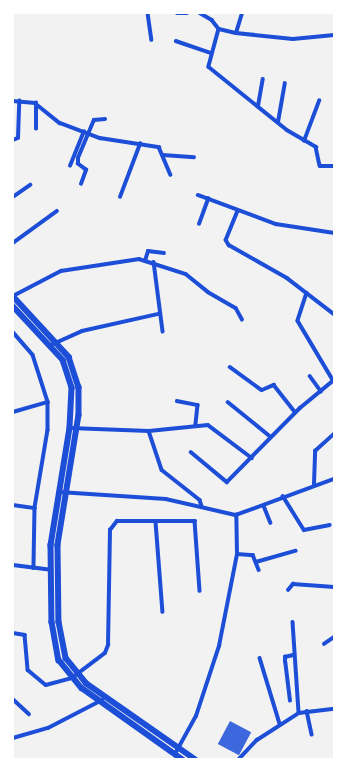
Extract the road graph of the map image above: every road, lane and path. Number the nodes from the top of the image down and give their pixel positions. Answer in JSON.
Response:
{"nodes":[{"id":1,"x":148,"y":13,"type":"edge"},
{"id":2,"x":177,"y":13,"type":"edge"},
{"id":3,"x":187,"y":13,"type":"edge"},
{"id":4,"x":200,"y":13,"type":"edge"},
{"id":5,"x":242,"y":13,"type":"edge"},
{"id":6,"x":219,"y":29,"type":"junction"},
{"id":7,"x":236,"y":33,"type":"junction"},
{"id":8,"x":334,"y":35,"type":"edge"},
{"id":9,"x":152,"y":40,"type":"dead end"},
{"id":10,"x":176,"y":41,"type":"dead end"},
{"id":11,"x":211,"y":53,"type":"junction"},
{"id":12,"x":263,"y":79,"type":"dead end"},
{"id":13,"x":285,"y":84,"type":"dead end"},
{"id":14,"x":13,"y":101,"type":"edge"},
{"id":15,"x":19,"y":101,"type":"junction"},
{"id":16,"x":319,"y":101,"type":"dead end"},
{"id":17,"x":36,"y":103,"type":"junction"},
{"id":18,"x":258,"y":106,"type":"junction"},
{"id":19,"x":105,"y":119,"type":"dead end"},
{"id":20,"x":278,"y":122,"type":"junction"},
{"id":21,"x":36,"y":129,"type":"dead end"},
{"id":22,"x":84,"y":132,"type":"junction"},
{"id":23,"x":88,"y":133,"type":"junction"},
{"id":24,"x":13,"y":140,"type":"edge"},
{"id":25,"x":304,"y":141,"type":"junction"},
{"id":26,"x":140,"y":144,"type":"junction"},
{"id":27,"x":163,"y":156,"type":"junction"},
{"id":28,"x":194,"y":157,"type":"dead end"},
{"id":29,"x":70,"y":166,"type":"dead end"},
{"id":30,"x":334,"y":166,"type":"edge"},
{"id":31,"x":171,"y":175,"type":"dead end"},
{"id":32,"x":81,"y":184,"type":"dead end"},
{"id":33,"x":30,"y":185,"type":"dead end"},
{"id":34,"x":198,"y":195,"type":"dead end"},
{"id":35,"x":13,"y":196,"type":"edge"},
{"id":36,"x":120,"y":197,"type":"dead end"},
{"id":37,"x":208,"y":199,"type":"junction"},
{"id":38,"x":57,"y":211,"type":"dead end"},
{"id":39,"x":238,"y":211,"type":"junction"},
{"id":40,"x":199,"y":224,"type":"dead end"},
{"id":41,"x":334,"y":233,"type":"edge"},
{"id":42,"x":13,"y":243,"type":"edge"},
{"id":43,"x":164,"y":253,"type":"dead end"},
{"id":44,"x":145,"y":260,"type":"junction"},
{"id":45,"x":154,"y":262,"type":"junction"},
{"id":46,"x":307,"y":293,"type":"junction"},
{"id":47,"x":13,"y":296,"type":"edge"},
{"id":48,"x":13,"y":306,"type":"edge"},
{"id":49,"x":158,"y":314,"type":"junction"},
{"id":50,"x":334,"y":314,"type":"edge"},
{"id":51,"x":242,"y":319,"type":"dead end"},
{"id":52,"x":163,"y":331,"type":"dead end"},
{"id":53,"x":13,"y":332,"type":"edge"},
{"id":54,"x":58,"y":342,"type":"junction"},
{"id":55,"x":51,"y":345,"type":"junction"},
{"id":56,"x":230,"y":367,"type":"dead end"},
{"id":57,"x":310,"y":376,"type":"dead end"},
{"id":58,"x":334,"y":380,"type":"edge"},
{"id":59,"x":321,"y":391,"type":"junction"},
{"id":60,"x":177,"y":401,"type":"dead end"},
{"id":61,"x":48,"y":402,"type":"junction"},
{"id":62,"x":228,"y":402,"type":"dead end"},
{"id":63,"x":13,"y":412,"type":"edge"},
{"id":64,"x":296,"y":412,"type":"junction"},
{"id":65,"x":196,"y":425,"type":"junction"},
{"id":66,"x":70,"y":428,"type":"junction"},
{"id":67,"x":77,"y":429,"type":"junction"},
{"id":68,"x":149,"y":431,"type":"junction"},
{"id":69,"x":334,"y":434,"type":"edge"},
{"id":70,"x":271,"y":437,"type":"junction"},
{"id":71,"x":191,"y":452,"type":"dead end"},
{"id":72,"x":252,"y":458,"type":"junction"},
{"id":73,"x":334,"y":479,"type":"edge"},
{"id":74,"x":314,"y":484,"type":"junction"},
{"id":75,"x":58,"y":492,"type":"junction"},
{"id":76,"x":65,"y":492,"type":"junction"},
{"id":77,"x":283,"y":496,"type":"junction"},
{"id":78,"x":13,"y":505,"type":"edge"},
{"id":79,"x":202,"y":506,"type":"junction"},
{"id":80,"x":264,"y":506,"type":"junction"},
{"id":81,"x":35,"y":508,"type":"junction"},
{"id":82,"x":236,"y":515,"type":"junction"},
{"id":83,"x":156,"y":522,"type":"junction"},
{"id":84,"x":271,"y":523,"type":"dead end"},
{"id":85,"x":330,"y":525,"type":"dead end"},
{"id":86,"x":295,"y":551,"type":"dead end"},
{"id":87,"x":237,"y":554,"type":"junction"},
{"id":88,"x":256,"y":562,"type":"junction"},
{"id":89,"x":13,"y":565,"type":"edge"},
{"id":90,"x":34,"y":568,"type":"junction"},
{"id":91,"x":51,"y":570,"type":"junction"},
{"id":92,"x":260,"y":570,"type":"dead end"},
{"id":93,"x":334,"y":587,"type":"edge"},
{"id":94,"x":288,"y":590,"type":"dead end"},
{"id":95,"x":200,"y":591,"type":"dead end"},
{"id":96,"x":163,"y":612,"type":"dead end"},
{"id":97,"x":293,"y":622,"type":"dead end"},
{"id":98,"x":13,"y":634,"type":"edge"},
{"id":99,"x":334,"y":637,"type":"edge"},
{"id":100,"x":324,"y":644,"type":"dead end"},
{"id":101,"x":293,"y":655,"type":"junction"},
{"id":102,"x":260,"y":658,"type":"dead end"},
{"id":103,"x":78,"y":674,"type":"junction"},
{"id":104,"x":72,"y":678,"type":"junction"},
{"id":105,"x":105,"y":696,"type":"junction"},
{"id":106,"x":13,"y":699,"type":"edge"},
{"id":107,"x":101,"y":702,"type":"junction"},
{"id":108,"x":290,"y":702,"type":"dead end"},
{"id":109,"x":334,"y":708,"type":"edge"},
{"id":110,"x":307,"y":710,"type":"junction"},
{"id":111,"x":299,"y":713,"type":"junction"},
{"id":112,"x":29,"y":714,"type":"dead end"},
{"id":113,"x":280,"y":724,"type":"junction"},
{"id":114,"x":312,"y":734,"type":"dead end"},
{"id":115,"x":13,"y":738,"type":"edge"},
{"id":116,"x":180,"y":748,"type":"junction"},
{"id":117,"x":175,"y":754,"type":"junction"},
{"id":118,"x":182,"y":759,"type":"edge"},
{"id":119,"x":196,"y":759,"type":"edge"},
{"id":120,"x":238,"y":759,"type":"edge"}],
"edges":[{"from":1,"to":9,"type":"street"},
{"from":2,"to":3,"type":"street"},
{"from":4,"to":6,"type":"street"},
{"from":5,"to":7,"type":"street"},
{"from":6,"to":7,"type":"street"},
{"from":6,"to":11,"type":"street"},
{"from":7,"to":8,"type":"street"},
{"from":10,"to":11,"type":"street"},
{"from":11,"to":18,"type":"street"},
{"from":12,"to":18,"type":"street"},
{"from":13,"to":20,"type":"street"},
{"from":14,"to":15,"type":"street"},
{"from":15,"to":17,"type":"street"},
{"from":15,"to":24,"type":"street"},
{"from":16,"to":25,"type":"street"},
{"from":17,"to":21,"type":"street"},
{"from":17,"to":22,"type":"street"},
{"from":18,"to":20,"type":"street"},
{"from":19,"to":23,"type":"street"},
{"from":20,"to":25,"type":"street"},
{"from":22,"to":23,"type":"street"},
{"from":22,"to":29,"type":"street"},
{"from":23,"to":26,"type":"street"},
{"from":23,"to":32,"type":"street"},
{"from":25,"to":30,"type":"street"},
{"from":26,"to":27,"type":"street"},
{"from":26,"to":36,"type":"street"},
{"from":27,"to":28,"type":"street"},
{"from":27,"to":31,"type":"street"},
{"from":33,"to":35,"type":"street"},
{"from":34,"to":37,"type":"street"},
{"from":37,"to":39,"type":"street"},
{"from":37,"to":40,"type":"street"},
{"from":38,"to":42,"type":"street"},
{"from":39,"to":41,"type":"street"},
{"from":39,"to":46,"type":"street"},
{"from":43,"to":44,"type":"street"},
{"from":44,"to":45,"type":"street"},
{"from":44,"to":47,"type":"street"},
{"from":45,"to":49,"type":"street"},
{"from":45,"to":51,"type":"street"},
{"from":46,"to":50,"type":"street"},
{"from":46,"to":58,"type":"street"},
{"from":47,"to":54,"type":"highway"},
{"from":48,"to":55,"type":"highway"},
{"from":49,"to":52,"type":"street"},
{"from":49,"to":54,"type":"street"},
{"from":53,"to":61,"type":"street"},
{"from":54,"to":55,"type":"street"},
{"from":54,"to":67,"type":"highway"},
{"from":55,"to":66,"type":"highway"},
{"from":56,"to":64,"type":"street"},
{"from":57,"to":59,"type":"street"},
{"from":58,"to":59,"type":"street"},
{"from":59,"to":64,"type":"street"},
{"from":60,"to":65,"type":"street"},
{"from":61,"to":63,"type":"street"},
{"from":61,"to":81,"type":"street"},
{"from":62,"to":70,"type":"street"},
{"from":64,"to":70,"type":"street"},
{"from":65,"to":68,"type":"street"},
{"from":65,"to":72,"type":"street"},
{"from":66,"to":67,"type":"street"},
{"from":66,"to":75,"type":"highway"},
{"from":67,"to":68,"type":"street"},
{"from":67,"to":76,"type":"highway"},
{"from":68,"to":79,"type":"street"},
{"from":69,"to":74,"type":"street"},
{"from":70,"to":72,"type":"street"},
{"from":71,"to":72,"type":"street"},
{"from":73,"to":74,"type":"street"},
{"from":74,"to":77,"type":"street"},
{"from":75,"to":76,"type":"street"},
{"from":75,"to":91,"type":"highway"},
{"from":76,"to":79,"type":"street"},
{"from":76,"to":103,"type":"highway"},
{"from":77,"to":80,"type":"street"},
{"from":77,"to":85,"type":"street"},
{"from":78,"to":81,"type":"street"},
{"from":79,"to":82,"type":"street"},
{"from":80,"to":82,"type":"street"},
{"from":80,"to":84,"type":"street"},
{"from":81,"to":90,"type":"street"},
{"from":82,"to":87,"type":"street"},
{"from":83,"to":95,"type":"street"},
{"from":83,"to":96,"type":"street"},
{"from":83,"to":103,"type":"street"},
{"from":86,"to":88,"type":"street"},
{"from":87,"to":88,"type":"street"},
{"from":87,"to":116,"type":"street"},
{"from":88,"to":92,"type":"street"},
{"from":89,"to":90,"type":"street"},
{"from":90,"to":91,"type":"street"},
{"from":91,"to":104,"type":"highway"},
{"from":93,"to":94,"type":"street"},
{"from":97,"to":101,"type":"street"},
{"from":98,"to":104,"type":"street"},
{"from":99,"to":100,"type":"street"},
{"from":101,"to":108,"type":"street"},
{"from":101,"to":111,"type":"street"},
{"from":102,"to":113,"type":"street"},
{"from":103,"to":104,"type":"street"},
{"from":103,"to":105,"type":"highway"},
{"from":104,"to":107,"type":"highway"},
{"from":105,"to":107,"type":"street"},
{"from":105,"to":116,"type":"highway"},
{"from":106,"to":112,"type":"street"},
{"from":107,"to":115,"type":"street"},
{"from":107,"to":117,"type":"highway"},
{"from":109,"to":110,"type":"street"},
{"from":110,"to":111,"type":"street"},
{"from":110,"to":114,"type":"street"},
{"from":111,"to":113,"type":"street"},
{"from":113,"to":120,"type":"street"},
{"from":116,"to":117,"type":"street"},
{"from":116,"to":119,"type":"highway"},
{"from":117,"to":118,"type":"highway"}]}
